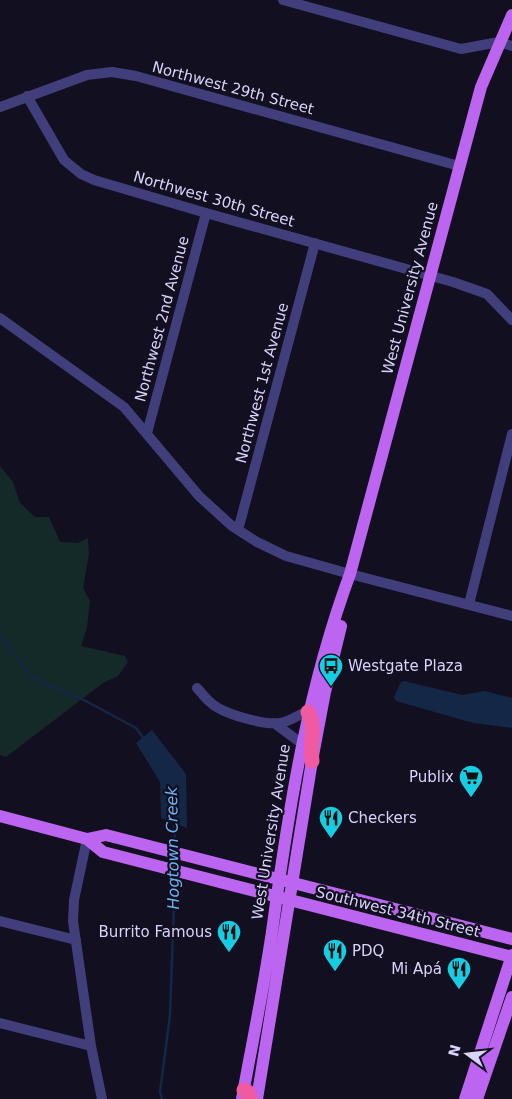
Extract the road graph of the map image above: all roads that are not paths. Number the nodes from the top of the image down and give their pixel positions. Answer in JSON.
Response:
{"nodes":[{"id":1,"x":283,"y":0,"type":"edge"},
{"id":2,"x":512,"y":15,"type":"edge"},
{"id":3,"x":498,"y":42,"type":"junction"},
{"id":4,"x":512,"y":46,"type":"edge"},
{"id":5,"x":27,"y":96,"type":"junction"},
{"id":6,"x":0,"y":107,"type":"edge"},
{"id":7,"x":459,"y":166,"type":"junction"},
{"id":8,"x":206,"y":214,"type":"junction"},
{"id":9,"x":315,"y":243,"type":"junction"},
{"id":10,"x":431,"y":276,"type":"junction"},
{"id":11,"x":0,"y":318,"type":"edge"},
{"id":12,"x":512,"y":320,"type":"edge"},
{"id":13,"x":147,"y":433,"type":"junction"},
{"id":14,"x":512,"y":434,"type":"edge"},
{"id":15,"x":238,"y":530,"type":"junction"},
{"id":16,"x":350,"y":574,"type":"junction"},
{"id":17,"x":469,"y":604,"type":"junction"},
{"id":18,"x":512,"y":616,"type":"edge"},
{"id":19,"x":197,"y":688,"type":"dead end"},
{"id":20,"x":308,"y":712,"type":"junction"},
{"id":21,"x":274,"y":723,"type":"junction"},
{"id":22,"x":301,"y":742,"type":"junction"},
{"id":23,"x":312,"y":761,"type":"junction"},
{"id":24,"x":0,"y":816,"type":"edge"},
{"id":25,"x":87,"y":839,"type":"junction"},
{"id":26,"x":278,"y":880,"type":"junction"},
{"id":27,"x":292,"y":884,"type":"junction"},
{"id":28,"x":276,"y":898,"type":"junction"},
{"id":29,"x":290,"y":901,"type":"junction"},
{"id":30,"x":0,"y":921,"type":"edge"},
{"id":31,"x":512,"y":939,"type":"edge"},
{"id":32,"x":76,"y":940,"type":"junction"},
{"id":33,"x":512,"y":956,"type":"edge"},
{"id":34,"x":512,"y":998,"type":"edge"},
{"id":35,"x":0,"y":1023,"type":"edge"},
{"id":36,"x":91,"y":1046,"type":"junction"},
{"id":37,"x":245,"y":1096,"type":"edge"},
{"id":38,"x":102,"y":1099,"type":"edge"},
{"id":39,"x":257,"y":1099,"type":"edge"},
{"id":40,"x":465,"y":1099,"type":"edge"},
{"id":41,"x":478,"y":1099,"type":"edge"}],
"edges":[{"from":1,"to":3,"type":"street"},
{"from":2,"to":3,"type":"main road","name":"West University Avenue"},
{"from":3,"to":4,"type":"street"},
{"from":3,"to":7,"type":"main road","name":"West University Avenue"},
{"from":5,"to":6,"type":"street","name":"Northwest 29th Street"},
{"from":5,"to":7,"type":"street","name":"Northwest 29th Street"},
{"from":5,"to":8,"type":"street","name":"Northwest 30th Street"},
{"from":7,"to":10,"type":"main road","name":"West University Avenue"},
{"from":8,"to":9,"type":"street","name":"Northwest 30th Street"},
{"from":8,"to":13,"type":"street","name":"Northwest 2nd Avenue"},
{"from":9,"to":10,"type":"street","name":"Northwest 30th Street"},
{"from":9,"to":15,"type":"street","name":"Northwest 1st Avenue"},
{"from":10,"to":12,"type":"street","name":"Northwest 30th Street"},
{"from":10,"to":16,"type":"main road","name":"West University Avenue"},
{"from":11,"to":13,"type":"street"},
{"from":13,"to":15,"type":"street"},
{"from":14,"to":17,"type":"street"},
{"from":15,"to":16,"type":"street"},
{"from":16,"to":17,"type":"street"},
{"from":16,"to":20,"type":"main road","name":"West University Avenue"},
{"from":16,"to":23,"type":"main road","name":"West University Avenue"},
{"from":17,"to":18,"type":"street"},
{"from":19,"to":21,"type":"street"},
{"from":20,"to":21,"type":"street"},
{"from":20,"to":22,"type":"main road","name":"West University Avenue"},
{"from":20,"to":23,"type":"highway"},
{"from":21,"to":22,"type":"street"},
{"from":22,"to":26,"type":"main road","name":"West University Avenue"},
{"from":23,"to":27,"type":"main road","name":"West University Avenue"},
{"from":24,"to":25,"type":"main road"},
{"from":25,"to":26,"type":"main road","name":"Southwest 34th Street"},
{"from":25,"to":28,"type":"main road","name":"Southwest 34th Street"},
{"from":25,"to":32,"type":"street"},
{"from":26,"to":27,"type":"main road","name":"Southwest 34th Street"},
{"from":26,"to":28,"type":"main road","name":"West University Avenue"},
{"from":27,"to":29,"type":"main road","name":"West University Avenue"},
{"from":27,"to":31,"type":"main road","name":"Southwest 34th Street"},
{"from":28,"to":29,"type":"main road","name":"Southwest 34th Street"},
{"from":28,"to":37,"type":"main road","name":"West University Avenue"},
{"from":29,"to":33,"type":"main road","name":"Southwest 34th Street"},
{"from":29,"to":39,"type":"main road","name":"West University Avenue"},
{"from":30,"to":32,"type":"street"},
{"from":32,"to":36,"type":"street"},
{"from":33,"to":40,"type":"main road"},
{"from":34,"to":41,"type":"main road"},
{"from":35,"to":36,"type":"street"},
{"from":36,"to":38,"type":"street"}]}
